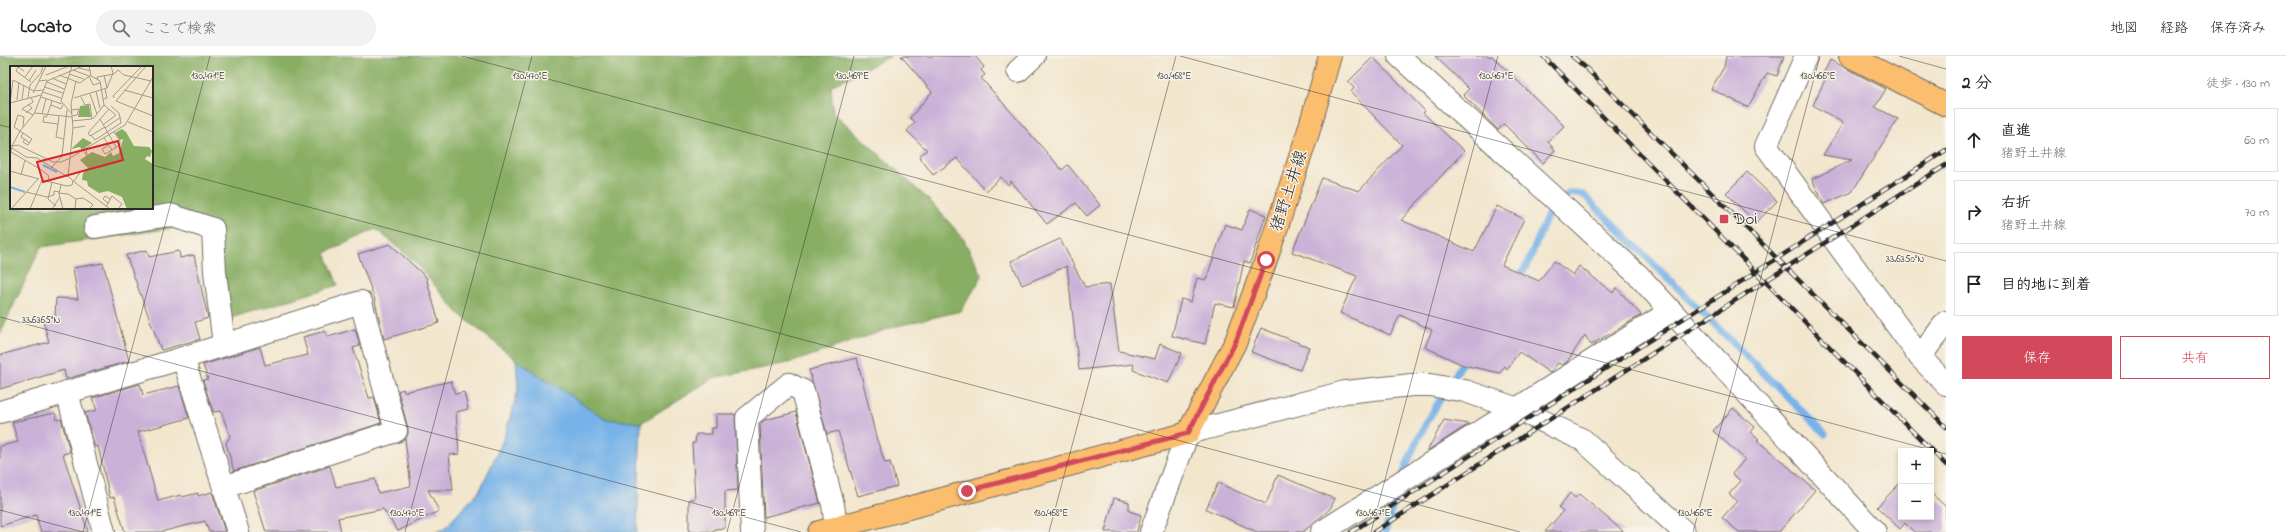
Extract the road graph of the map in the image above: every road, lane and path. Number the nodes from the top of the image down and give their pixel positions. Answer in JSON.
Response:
{"nodes":[{"id":1,"x":1034,"y":56,"type":"edge"},
{"id":2,"x":1330,"y":56,"type":"edge"},
{"id":3,"x":1399,"y":56,"type":"edge"},
{"id":4,"x":1806,"y":56,"type":"edge"},
{"id":5,"x":1850,"y":56,"type":"edge"},
{"id":6,"x":1018,"y":71,"type":"dead end"},
{"id":7,"x":1946,"y":105,"type":"edge"},
{"id":8,"x":95,"y":227,"type":"dead end"},
{"id":9,"x":1671,"y":311,"type":"junction"},
{"id":10,"x":1946,"y":322,"type":"edge"},
{"id":11,"x":224,"y":345,"type":"junction"},
{"id":12,"x":1920,"y":357,"type":"junction"},
{"id":13,"x":183,"y":358,"type":"junction"},
{"id":14,"x":1946,"y":384,"type":"edge"},
{"id":15,"x":67,"y":392,"type":"junction"},
{"id":16,"x":1515,"y":408,"type":"junction"},
{"id":17,"x":0,"y":412,"type":"edge"},
{"id":18,"x":1188,"y":433,"type":"junction"},
{"id":19,"x":224,"y":487,"type":"junction"},
{"id":20,"x":1352,"y":524,"type":"edge"},
{"id":21,"x":827,"y":530,"type":"edge"},
{"id":22,"x":104,"y":532,"type":"edge"},
{"id":23,"x":238,"y":532,"type":"edge"},
{"id":24,"x":752,"y":532,"type":"edge"},
{"id":25,"x":1151,"y":532,"type":"edge"},
{"id":26,"x":1322,"y":532,"type":"edge"},
{"id":27,"x":1684,"y":532,"type":"edge"},
{"id":28,"x":1875,"y":532,"type":"edge"}],
"edges":[{"from":1,"to":6,"type":"street"},
{"from":2,"to":18,"type":"main road","name":"猪野土井線"},
{"from":3,"to":9,"type":"street"},
{"from":4,"to":12,"type":"street"},
{"from":5,"to":7,"type":"main road"},
{"from":8,"to":11,"type":"street"},
{"from":9,"to":16,"type":"street"},
{"from":9,"to":28,"type":"street"},
{"from":10,"to":12,"type":"street"},
{"from":11,"to":13,"type":"street"},
{"from":11,"to":19,"type":"street"},
{"from":12,"to":14,"type":"street"},
{"from":13,"to":15,"type":"street"},
{"from":13,"to":19,"type":"street"},
{"from":15,"to":17,"type":"street"},
{"from":15,"to":22,"type":"street"},
{"from":16,"to":18,"type":"street"},
{"from":16,"to":20,"type":"street"},
{"from":16,"to":27,"type":"street"},
{"from":18,"to":21,"type":"main road"},
{"from":18,"to":25,"type":"street"},
{"from":19,"to":23,"type":"street"},
{"from":20,"to":26,"type":"street"},
{"from":21,"to":24,"type":"street"}]}
